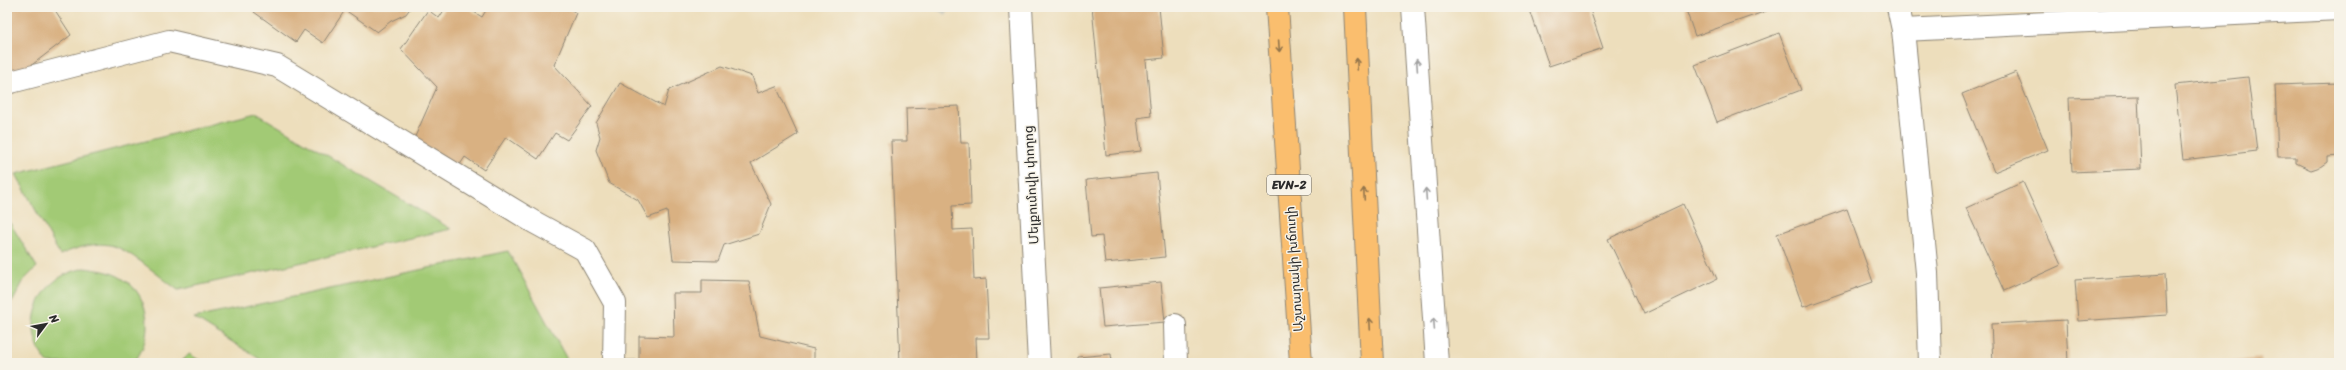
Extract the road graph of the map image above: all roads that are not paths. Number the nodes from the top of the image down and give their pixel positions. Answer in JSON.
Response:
{"nodes":[{"id":1,"x":1021,"y":7,"type":"edge"},
{"id":2,"x":1277,"y":7,"type":"edge"},
{"id":3,"x":1355,"y":7,"type":"edge"},
{"id":4,"x":1413,"y":7,"type":"edge"},
{"id":5,"x":1898,"y":7,"type":"edge"},
{"id":6,"x":2339,"y":9,"type":"edge"},
{"id":7,"x":1903,"y":30,"type":"junction"},
{"id":8,"x":7,"y":83,"type":"edge"},
{"id":9,"x":1175,"y":325,"type":"dead end"},
{"id":10,"x":614,"y":363,"type":"edge"},
{"id":11,"x":1039,"y":363,"type":"edge"},
{"id":12,"x":1176,"y":363,"type":"edge"},
{"id":13,"x":1301,"y":363,"type":"edge"},
{"id":14,"x":1372,"y":363,"type":"edge"},
{"id":15,"x":1437,"y":363,"type":"edge"},
{"id":16,"x":1930,"y":363,"type":"edge"}],
"edges":[{"from":1,"to":11,"type":"street","name":"Մելքումովի փողոց"},
{"from":2,"to":13,"type":"main road","name":"Աշտարակի խճուղի","number":"EVN-2","one_way":true},
{"from":14,"to":3,"type":"main road","one_way":true},
{"from":15,"to":4,"type":"street","one_way":true},
{"from":5,"to":7,"type":"street"},
{"from":6,"to":7,"type":"street"},
{"from":7,"to":16,"type":"street"},
{"from":8,"to":10,"type":"street"},
{"from":9,"to":12,"type":"street"}]}
